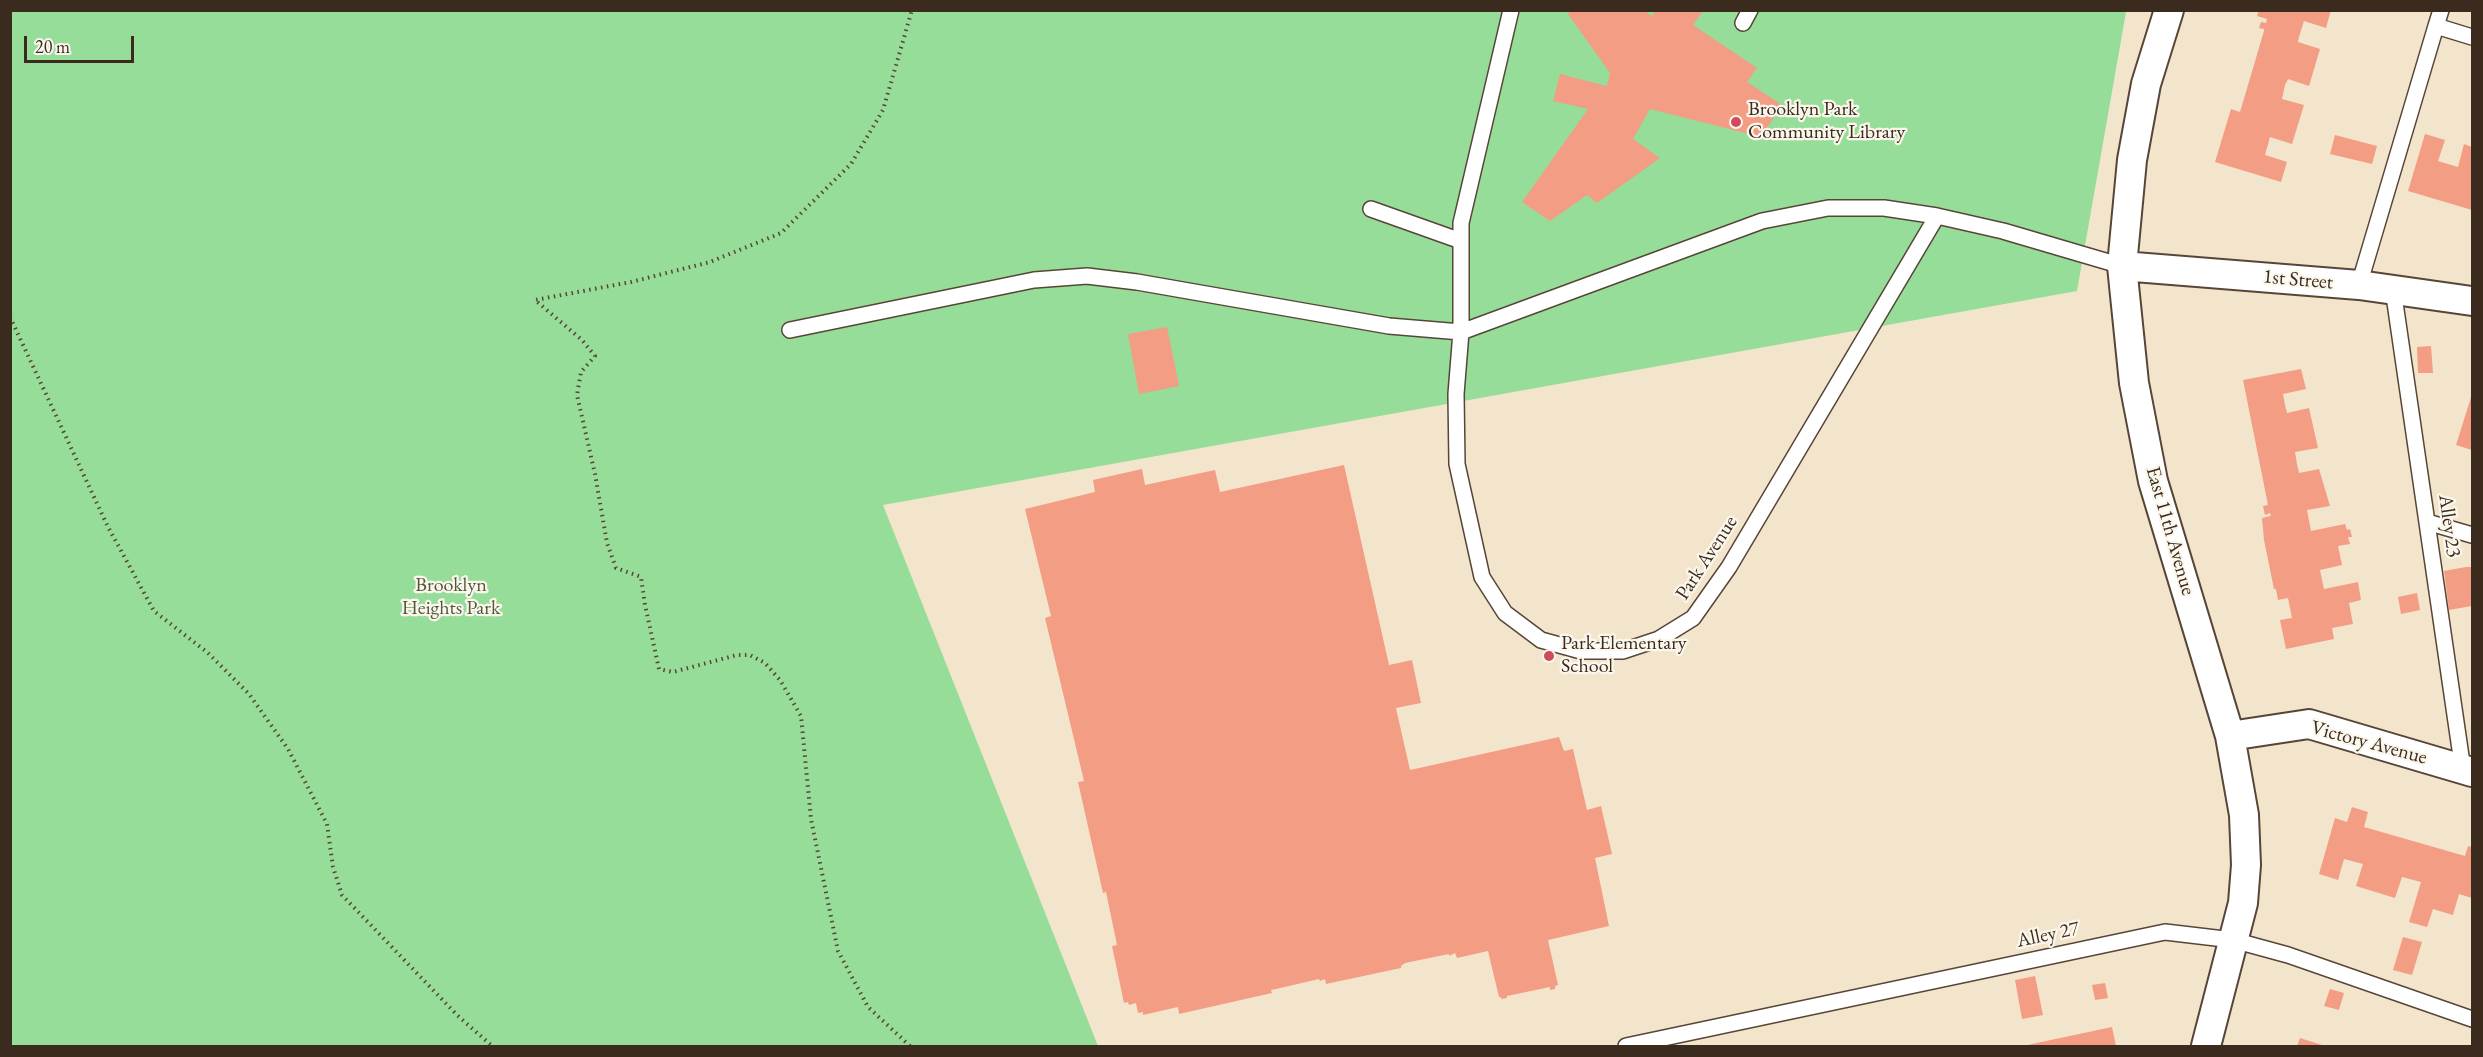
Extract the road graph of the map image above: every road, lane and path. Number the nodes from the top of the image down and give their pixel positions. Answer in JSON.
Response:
{"nodes":[{"id":1,"x":912,"y":10,"type":"edge"},
{"id":2,"x":1511,"y":10,"type":"edge"},
{"id":3,"x":2169,"y":10,"type":"edge"},
{"id":4,"x":2441,"y":10,"type":"edge"},
{"id":5,"x":2436,"y":26,"type":"junction"},
{"id":6,"x":2472,"y":37,"type":"edge"},
{"id":7,"x":1371,"y":209,"type":"dead end"},
{"id":8,"x":1938,"y":216,"type":"junction"},
{"id":9,"x":1461,"y":241,"type":"junction"},
{"id":10,"x":2122,"y":266,"type":"junction"},
{"id":11,"x":2359,"y":285,"type":"junction"},
{"id":12,"x":2393,"y":289,"type":"junction"},
{"id":13,"x":2472,"y":301,"type":"edge"},
{"id":14,"x":10,"y":317,"type":"edge"},
{"id":15,"x":790,"y":330,"type":"dead end"},
{"id":16,"x":1461,"y":332,"type":"junction"},
{"id":17,"x":2427,"y":522,"type":"junction"},
{"id":18,"x":2472,"y":535,"type":"edge"},
{"id":19,"x":2229,"y":736,"type":"junction"},
{"id":20,"x":2468,"y":771,"type":"edge"},
{"id":21,"x":2233,"y":940,"type":"junction"},
{"id":22,"x":2472,"y":1019,"type":"edge"},
{"id":23,"x":492,"y":1047,"type":"edge"},
{"id":24,"x":910,"y":1047,"type":"edge"},
{"id":25,"x":1626,"y":1047,"type":"edge"},
{"id":26,"x":2206,"y":1047,"type":"edge"}],
"edges":[{"from":1,"to":24,"type":"path"},
{"from":2,"to":9,"type":"lane","name":"Park Avenue"},
{"from":3,"to":10,"type":"street","name":"East 11th Avenue"},
{"from":4,"to":5,"type":"lane"},
{"from":5,"to":6,"type":"lane"},
{"from":5,"to":11,"type":"lane"},
{"from":7,"to":9,"type":"lane"},
{"from":8,"to":10,"type":"lane"},
{"from":8,"to":16,"type":"lane"},
{"from":8,"to":16,"type":"lane","name":"Park Avenue"},
{"from":9,"to":16,"type":"lane","name":"Park Avenue"},
{"from":10,"to":11,"type":"street","name":"1st Street"},
{"from":10,"to":19,"type":"street","name":"East 11th Avenue"},
{"from":11,"to":12,"type":"street","name":"1st Street"},
{"from":12,"to":13,"type":"street","name":"1st Street"},
{"from":12,"to":17,"type":"lane","name":"Alley 23"},
{"from":14,"to":23,"type":"path"},
{"from":15,"to":16,"type":"lane"},
{"from":17,"to":18,"type":"lane"},
{"from":17,"to":20,"type":"lane","name":"Alley 23"},
{"from":19,"to":20,"type":"street","name":"Victory Avenue"},
{"from":19,"to":21,"type":"street","name":"East 11th Avenue"},
{"from":21,"to":22,"type":"lane","name":"Alley 27"},
{"from":21,"to":25,"type":"lane","name":"Alley 27"},
{"from":21,"to":26,"type":"street","name":"East 11th Avenue"}]}
